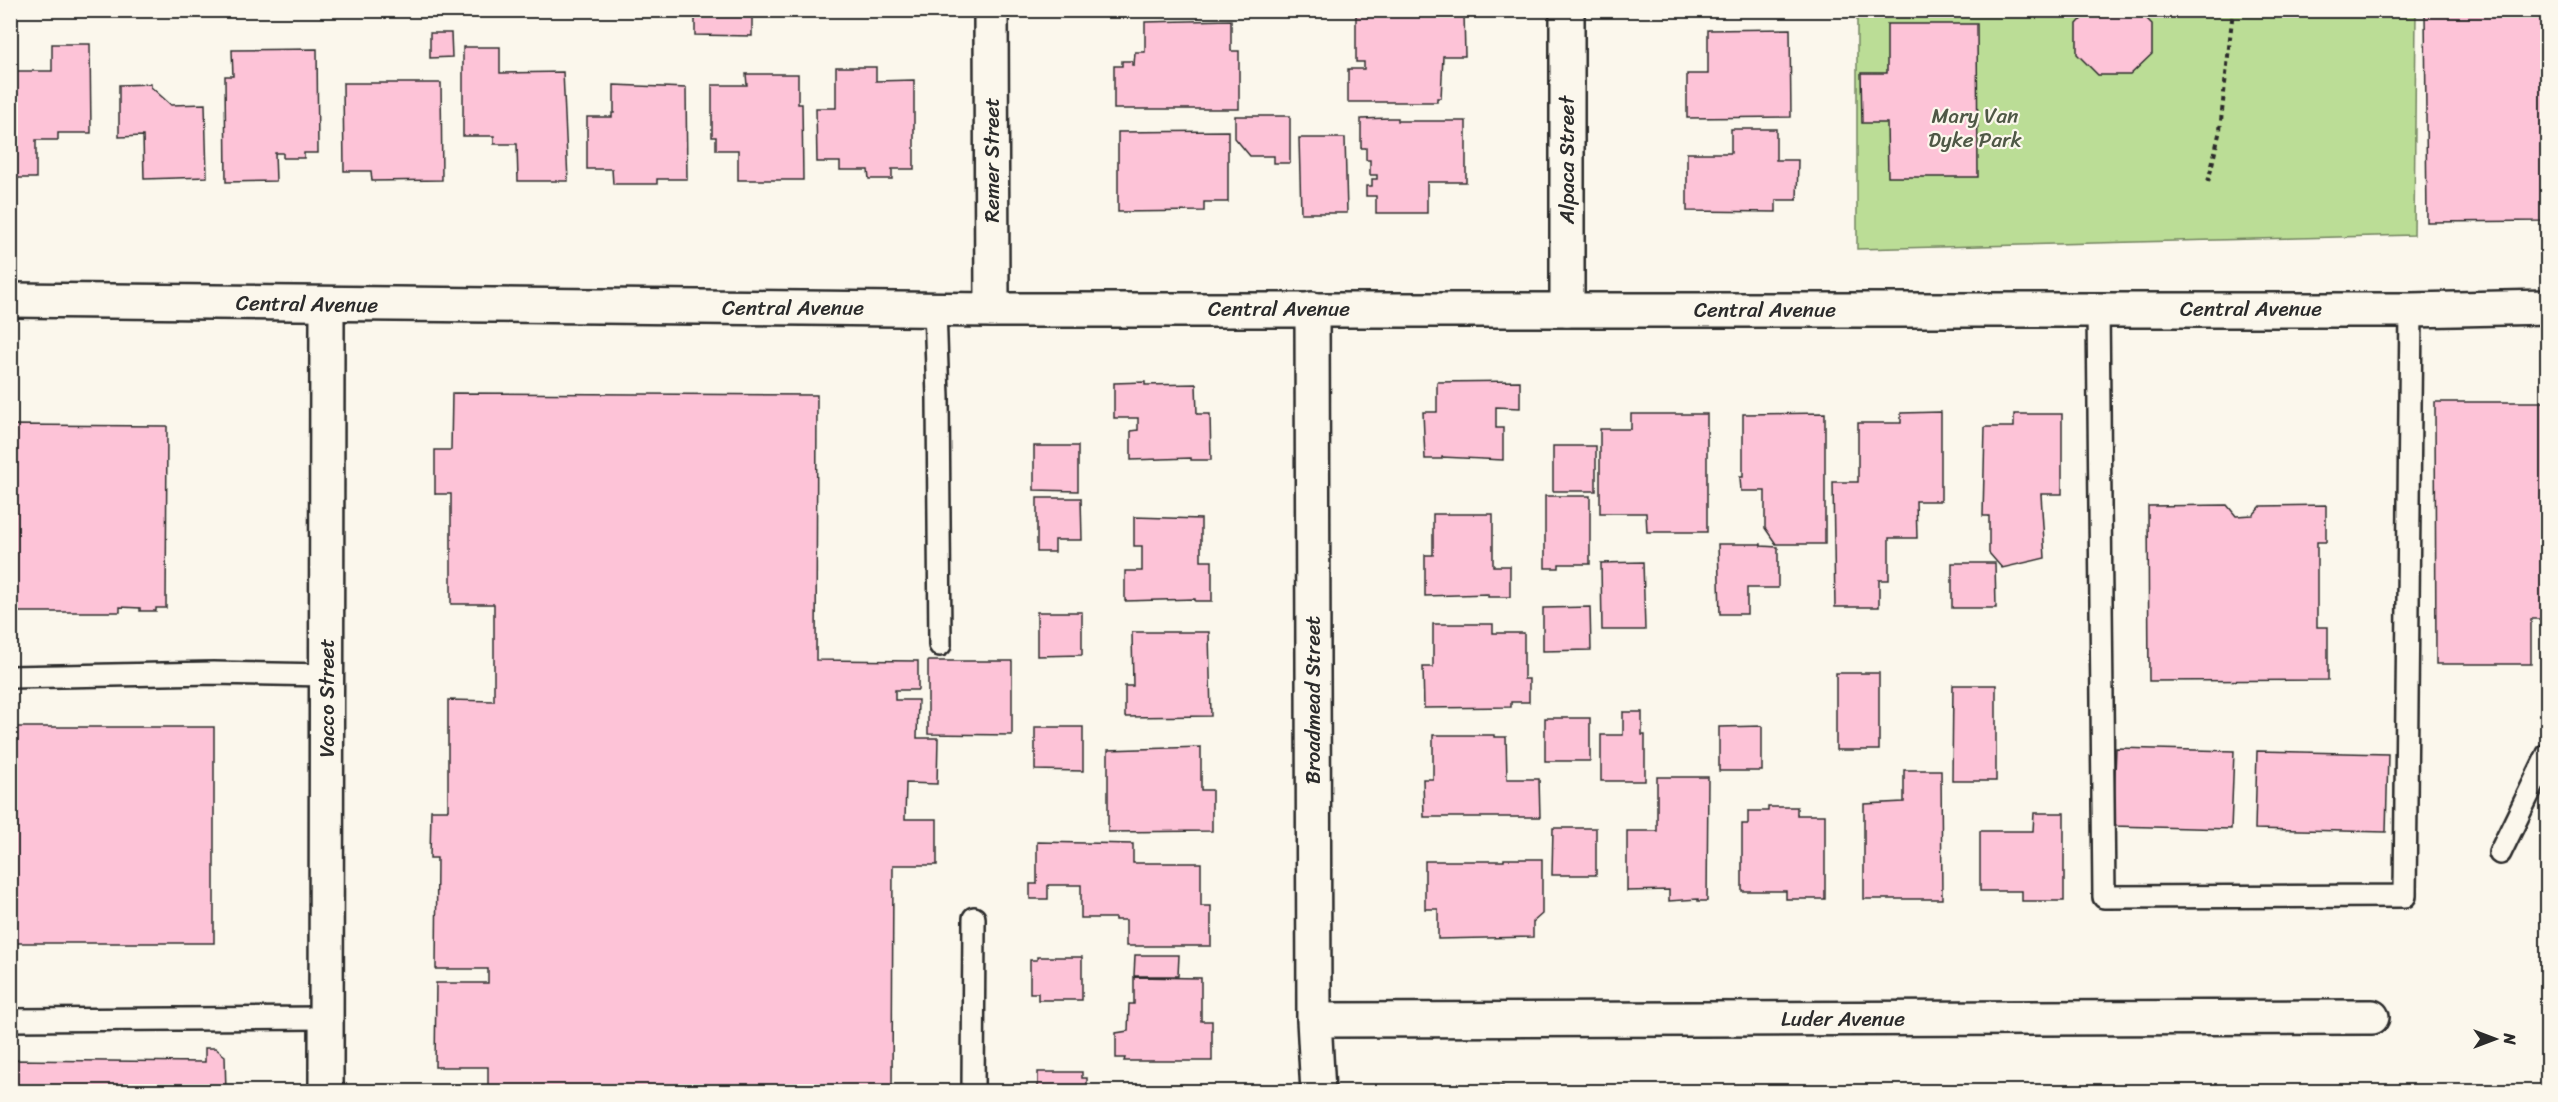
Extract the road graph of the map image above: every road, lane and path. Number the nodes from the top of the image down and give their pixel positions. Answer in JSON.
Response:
{"nodes":[{"id":1,"x":991,"y":10,"type":"edge"},
{"id":2,"x":1568,"y":10,"type":"edge"},
{"id":3,"x":2233,"y":10,"type":"edge"},
{"id":4,"x":2208,"y":183,"type":"dead end"},
{"id":5,"x":10,"y":300,"type":"edge"},
{"id":6,"x":327,"y":305,"type":"junction"},
{"id":7,"x":2547,"y":307,"type":"edge"},
{"id":8,"x":935,"y":309,"type":"junction"},
{"id":9,"x":1312,"y":309,"type":"junction"},
{"id":10,"x":2098,"y":309,"type":"junction"},
{"id":11,"x":993,"y":310,"type":"junction"},
{"id":12,"x":1568,"y":310,"type":"junction"},
{"id":13,"x":2410,"y":310,"type":"junction"},
{"id":14,"x":940,"y":645,"type":"dead end"},
{"id":15,"x":327,"y":675,"type":"junction"},
{"id":16,"x":10,"y":677,"type":"edge"},
{"id":17,"x":2547,"y":754,"type":"edge"},
{"id":18,"x":2500,"y":853,"type":"dead end"},
{"id":19,"x":974,"y":918,"type":"dead end"},
{"id":20,"x":2372,"y":1017,"type":"dead end"},
{"id":21,"x":326,"y":1018,"type":"junction"},
{"id":22,"x":10,"y":1020,"type":"edge"},
{"id":23,"x":1314,"y":1020,"type":"junction"},
{"id":24,"x":326,"y":1092,"type":"edge"},
{"id":25,"x":973,"y":1092,"type":"edge"},
{"id":26,"x":1318,"y":1092,"type":"edge"}],
"edges":[{"from":1,"to":11,"type":"street","name":"Remer Street"},
{"from":2,"to":12,"type":"street","name":"Alpaca Street"},
{"from":3,"to":4,"type":"path"},
{"from":5,"to":6,"type":"street","name":"Central Avenue"},
{"from":6,"to":8,"type":"street","name":"Central Avenue"},
{"from":6,"to":15,"type":"street","name":"Vacco Street"},
{"from":7,"to":13,"type":"street","name":"Central Avenue"},
{"from":8,"to":11,"type":"street","name":"Central Avenue"},
{"from":8,"to":14,"type":"lane"},
{"from":9,"to":11,"type":"street","name":"Central Avenue"},
{"from":9,"to":12,"type":"street","name":"Central Avenue"},
{"from":9,"to":23,"type":"street","name":"Broadmead Street"},
{"from":10,"to":12,"type":"street","name":"Central Avenue"},
{"from":10,"to":13,"type":"street","name":"Central Avenue"},
{"from":10,"to":13,"type":"lane"},
{"from":15,"to":16,"type":"lane"},
{"from":15,"to":21,"type":"street","name":"Vacco Street"},
{"from":17,"to":18,"type":"lane"},
{"from":19,"to":25,"type":"lane"},
{"from":20,"to":23,"type":"street","name":"Luder Avenue"},
{"from":21,"to":22,"type":"lane"},
{"from":21,"to":24,"type":"street","name":"Vacco Street"},
{"from":23,"to":26,"type":"street","name":"Broadmead Street"}]}
